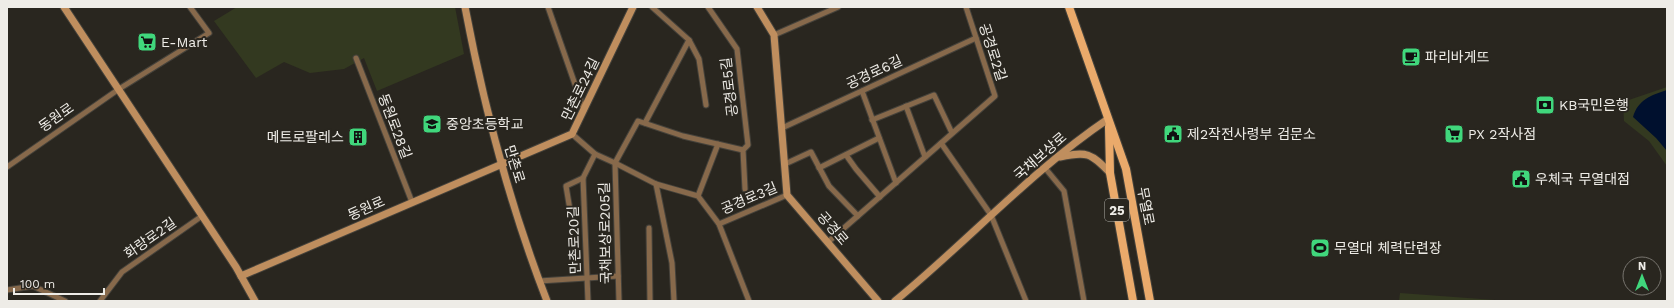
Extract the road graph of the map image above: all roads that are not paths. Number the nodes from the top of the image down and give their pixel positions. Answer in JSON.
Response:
{"nodes":[{"id":1,"x":64,"y":7,"type":"edge"},
{"id":2,"x":190,"y":7,"type":"edge"},
{"id":3,"x":465,"y":7,"type":"edge"},
{"id":4,"x":548,"y":7,"type":"edge"},
{"id":5,"x":633,"y":7,"type":"edge"},
{"id":6,"x":652,"y":7,"type":"edge"},
{"id":7,"x":708,"y":7,"type":"edge"},
{"id":8,"x":757,"y":7,"type":"edge"},
{"id":9,"x":838,"y":7,"type":"edge"},
{"id":10,"x":966,"y":7,"type":"edge"},
{"id":11,"x":1069,"y":7,"type":"edge"},
{"id":12,"x":774,"y":35,"type":"junction"},
{"id":13,"x":976,"y":38,"type":"junction"},
{"id":14,"x":689,"y":40,"type":"junction"},
{"id":15,"x":356,"y":58,"type":"dead end"},
{"id":16,"x":119,"y":89,"type":"junction"},
{"id":17,"x":862,"y":91,"type":"junction"},
{"id":18,"x":706,"y":105,"type":"dead end"},
{"id":19,"x":906,"y":106,"type":"junction"},
{"id":20,"x":584,"y":110,"type":"junction"},
{"id":21,"x":1108,"y":118,"type":"junction"},
{"id":22,"x":872,"y":120,"type":"junction"},
{"id":23,"x":645,"y":123,"type":"junction"},
{"id":24,"x":782,"y":128,"type":"junction"},
{"id":25,"x":952,"y":133,"type":"junction"},
{"id":26,"x":572,"y":134,"type":"junction"},
{"id":27,"x":879,"y":138,"type":"junction"},
{"id":28,"x":941,"y":143,"type":"junction"},
{"id":29,"x":718,"y":144,"type":"junction"},
{"id":30,"x":743,"y":150,"type":"junction"},
{"id":31,"x":595,"y":154,"type":"junction"},
{"id":32,"x":846,"y":155,"type":"junction"},
{"id":33,"x":925,"y":157,"type":"junction"},
{"id":34,"x":1058,"y":157,"type":"junction"},
{"id":35,"x":501,"y":163,"type":"junction"},
{"id":36,"x":615,"y":163,"type":"junction"},
{"id":37,"x":785,"y":164,"type":"junction"},
{"id":38,"x":7,"y":167,"type":"edge"},
{"id":39,"x":819,"y":168,"type":"junction"},
{"id":40,"x":1045,"y":168,"type":"junction"},
{"id":41,"x":1110,"y":173,"type":"junction"},
{"id":42,"x":583,"y":178,"type":"junction"},
{"id":43,"x":896,"y":183,"type":"junction"},
{"id":44,"x":656,"y":184,"type":"junction"},
{"id":45,"x":745,"y":189,"type":"dead end"},
{"id":46,"x":788,"y":195,"type":"junction"},
{"id":47,"x":698,"y":196,"type":"junction"},
{"id":48,"x":880,"y":197,"type":"junction"},
{"id":49,"x":412,"y":202,"type":"junction"},
{"id":50,"x":570,"y":210,"type":"dead end"},
{"id":51,"x":991,"y":215,"type":"junction"},
{"id":52,"x":202,"y":216,"type":"junction"},
{"id":53,"x":858,"y":216,"type":"junction"},
{"id":54,"x":719,"y":224,"type":"junction"},
{"id":55,"x":649,"y":228,"type":"dead end"},
{"id":56,"x":828,"y":242,"type":"junction"},
{"id":57,"x":241,"y":276,"type":"junction"},
{"id":58,"x":618,"y":276,"type":"junction"},
{"id":59,"x":587,"y":277,"type":"junction"},
{"id":60,"x":540,"y":281,"type":"junction"},
{"id":61,"x":7,"y":290,"type":"edge"},
{"id":62,"x":65,"y":301,"type":"edge"},
{"id":63,"x":100,"y":301,"type":"edge"},
{"id":64,"x":255,"y":301,"type":"edge"},
{"id":65,"x":547,"y":301,"type":"edge"},
{"id":66,"x":588,"y":301,"type":"edge"},
{"id":67,"x":618,"y":301,"type":"edge"},
{"id":68,"x":650,"y":301,"type":"edge"},
{"id":69,"x":674,"y":301,"type":"edge"},
{"id":70,"x":749,"y":301,"type":"edge"},
{"id":71,"x":878,"y":301,"type":"edge"},
{"id":72,"x":895,"y":301,"type":"edge"},
{"id":73,"x":1026,"y":301,"type":"edge"},
{"id":74,"x":1084,"y":301,"type":"edge"},
{"id":75,"x":1133,"y":301,"type":"edge"},
{"id":76,"x":1150,"y":301,"type":"edge"}],
"edges":[{"from":1,"to":16,"type":"main road"},
{"from":2,"to":16,"type":"street","name":"동원로"},
{"from":3,"to":35,"type":"main road","name":"만촌로"},
{"from":4,"to":20,"type":"street"},
{"from":5,"to":20,"type":"main road","name":"만촌로24길"},
{"from":6,"to":14,"type":"street"},
{"from":7,"to":30,"type":"street","name":"공경로5길"},
{"from":8,"to":12,"type":"main road"},
{"from":9,"to":12,"type":"street"},
{"from":10,"to":13,"type":"street","name":"공경로2길"},
{"from":11,"to":21,"type":"main road","name":"무열로","number":"25"},
{"from":12,"to":24,"type":"main road"},
{"from":13,"to":17,"type":"street","name":"공경로6길"},
{"from":13,"to":25,"type":"street","name":"공경로2길"},
{"from":14,"to":18,"type":"street"},
{"from":14,"to":23,"type":"street"},
{"from":15,"to":49,"type":"street","name":"동원로28길"},
{"from":16,"to":38,"type":"street","name":"동원로"},
{"from":16,"to":52,"type":"main road"},
{"from":17,"to":22,"type":"street"},
{"from":17,"to":24,"type":"street","name":"공경로6길"},
{"from":19,"to":22,"type":"street"},
{"from":19,"to":25,"type":"street"},
{"from":19,"to":33,"type":"street"},
{"from":20,"to":26,"type":"main road","name":"만촌로24길"},
{"from":21,"to":34,"type":"main road","name":"국채보상로"},
{"from":21,"to":41,"type":"main road","name":"무열로","number":"25"},
{"from":21,"to":76,"type":"main road","name":"무열로"},
{"from":22,"to":27,"type":"street"},
{"from":23,"to":29,"type":"street"},
{"from":23,"to":36,"type":"street"},
{"from":24,"to":37,"type":"main road"},
{"from":25,"to":28,"type":"street","name":"공경로2길"},
{"from":26,"to":31,"type":"street"},
{"from":26,"to":35,"type":"main road","name":"만촌로24길"},
{"from":27,"to":32,"type":"street"},
{"from":27,"to":43,"type":"street"},
{"from":28,"to":33,"type":"street","name":"공경로2길"},
{"from":28,"to":51,"type":"street"},
{"from":29,"to":30,"type":"street"},
{"from":29,"to":47,"type":"street"},
{"from":30,"to":45,"type":"street","name":"공경로5길"},
{"from":31,"to":36,"type":"street"},
{"from":31,"to":42,"type":"street","name":"만촌로20길"},
{"from":32,"to":39,"type":"street"},
{"from":32,"to":48,"type":"street"},
{"from":33,"to":43,"type":"street","name":"공경로2길"},
{"from":34,"to":40,"type":"main road","name":"국채보상로"},
{"from":34,"to":41,"type":"main road"},
{"from":35,"to":49,"type":"main road","name":"동원로"},
{"from":35,"to":60,"type":"main road","name":"만촌로"},
{"from":36,"to":44,"type":"street"},
{"from":36,"to":58,"type":"street","name":"국채보상로205길"},
{"from":37,"to":39,"type":"street"},
{"from":37,"to":46,"type":"main road"},
{"from":39,"to":53,"type":"street"},
{"from":40,"to":51,"type":"main road","name":"국채보상로"},
{"from":40,"to":74,"type":"street"},
{"from":41,"to":75,"type":"main road","name":"무열로","number":"25"},
{"from":42,"to":50,"type":"street","name":"만촌로20길"},
{"from":42,"to":59,"type":"street","name":"만촌로20길"},
{"from":43,"to":48,"type":"street","name":"공경로2길"},
{"from":44,"to":47,"type":"street"},
{"from":44,"to":69,"type":"street"},
{"from":46,"to":54,"type":"street","name":"공경로3길"},
{"from":46,"to":56,"type":"main road","name":"공경로"},
{"from":47,"to":54,"type":"street"},
{"from":48,"to":53,"type":"street","name":"공경로2길"},
{"from":49,"to":57,"type":"main road","name":"동원로"},
{"from":51,"to":72,"type":"main road","name":"국채보상로"},
{"from":51,"to":73,"type":"street"},
{"from":52,"to":57,"type":"main road"},
{"from":52,"to":63,"type":"street","name":"화랑로2길"},
{"from":53,"to":56,"type":"street","name":"공경로2길"},
{"from":54,"to":70,"type":"street"},
{"from":55,"to":68,"type":"street"},
{"from":56,"to":71,"type":"main road","name":"공경로"},
{"from":57,"to":64,"type":"main road"},
{"from":58,"to":59,"type":"street"},
{"from":58,"to":67,"type":"street","name":"국채보상로205길"},
{"from":59,"to":60,"type":"street"},
{"from":59,"to":66,"type":"street","name":"만촌로20길"},
{"from":60,"to":65,"type":"main road","name":"만촌로"},
{"from":61,"to":62,"type":"street"}]}
